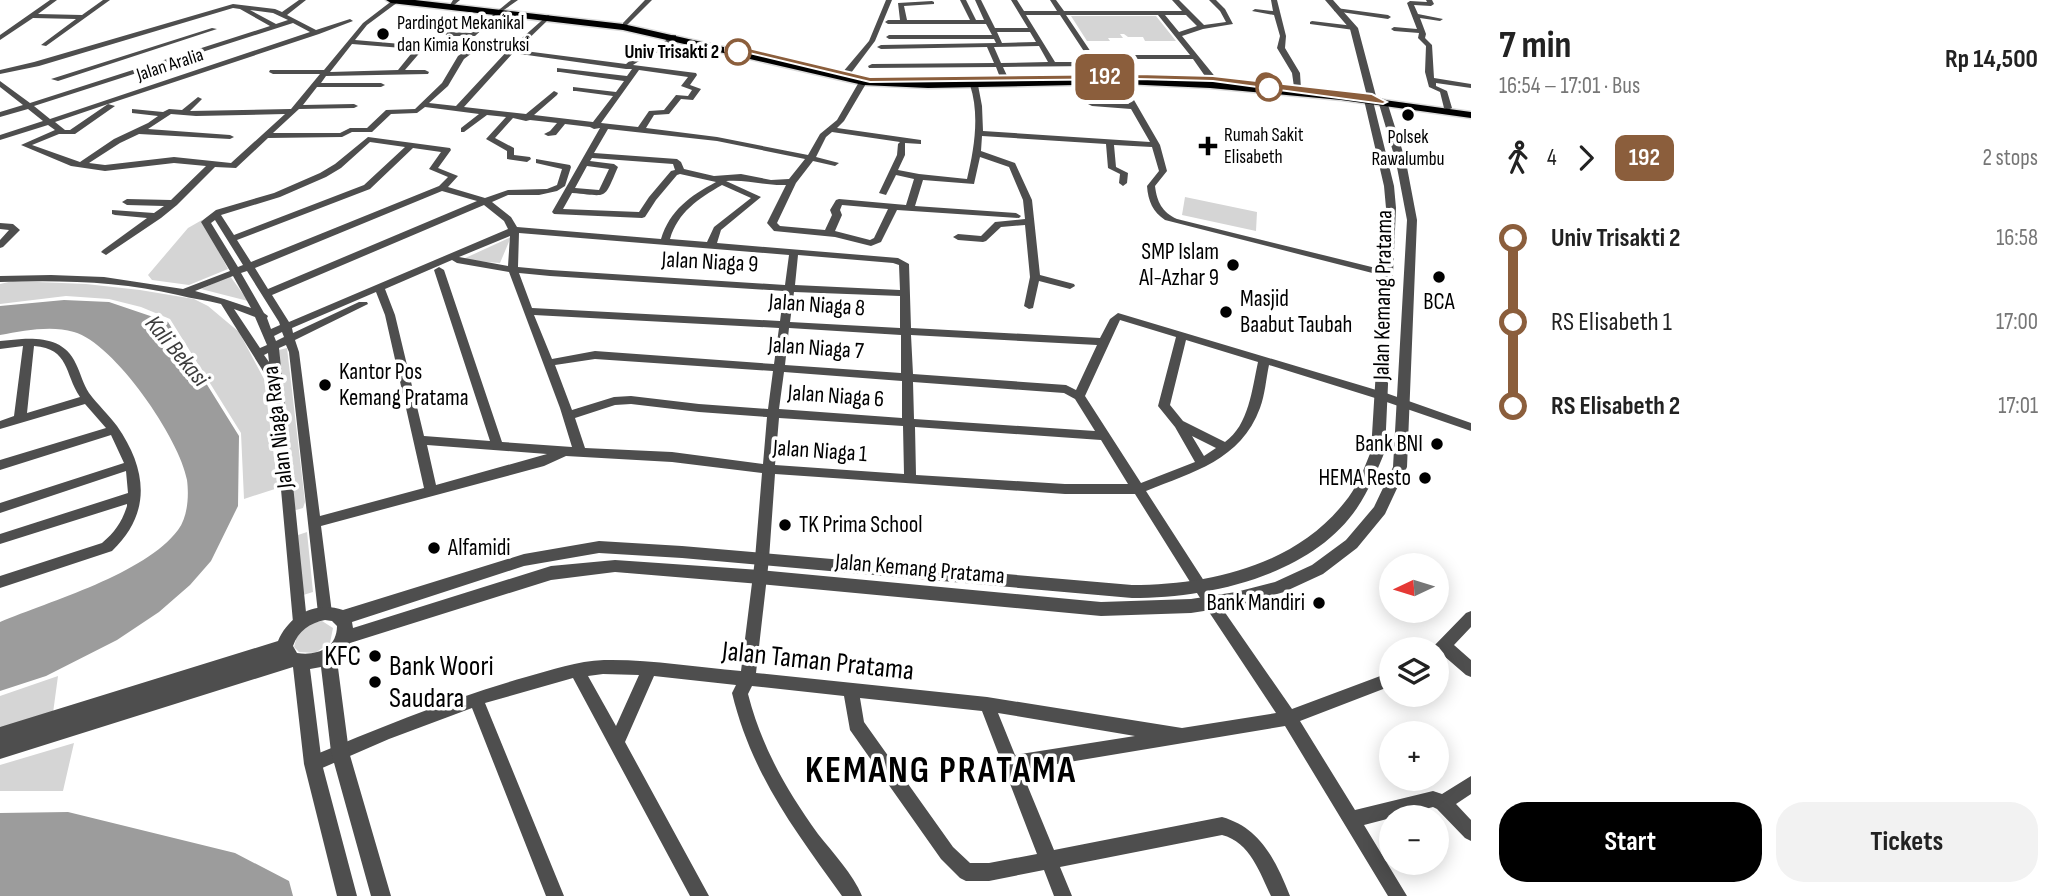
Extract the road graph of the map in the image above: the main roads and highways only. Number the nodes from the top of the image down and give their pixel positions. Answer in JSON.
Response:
{"nodes":[{"id":1,"x":391,"y":0,"type":"edge"},
{"id":2,"x":397,"y":0,"type":"edge"},
{"id":3,"x":412,"y":0,"type":"edge"},
{"id":4,"x":454,"y":2,"type":"edge"},
{"id":5,"x":500,"y":11,"type":"junction"},
{"id":6,"x":729,"y":48,"type":"junction"},
{"id":7,"x":749,"y":53,"type":"junction"},
{"id":8,"x":1111,"y":80,"type":"junction"},
{"id":9,"x":1214,"y":81,"type":"junction"},
{"id":10,"x":1375,"y":102,"type":"junction"},
{"id":11,"x":1416,"y":105,"type":"junction"},
{"id":12,"x":1471,"y":113,"type":"edge"}],
"edges":[{"from":1,"to":2,"type":"main road"},
{"from":2,"to":5,"type":"main road"},
{"from":3,"to":4,"type":"main road"},
{"from":4,"to":5,"type":"main road"},
{"from":5,"to":6,"type":"main road"},
{"from":5,"to":6,"type":"main road"},
{"from":6,"to":7,"type":"main road"},
{"from":7,"to":8,"type":"main road"},
{"from":7,"to":8,"type":"main road"},
{"from":8,"to":9,"type":"main road"},
{"from":9,"to":10,"type":"main road"},
{"from":9,"to":10,"type":"main road"},
{"from":10,"to":11,"type":"main road"},
{"from":11,"to":12,"type":"main road"},
{"from":11,"to":12,"type":"main road"}]}
